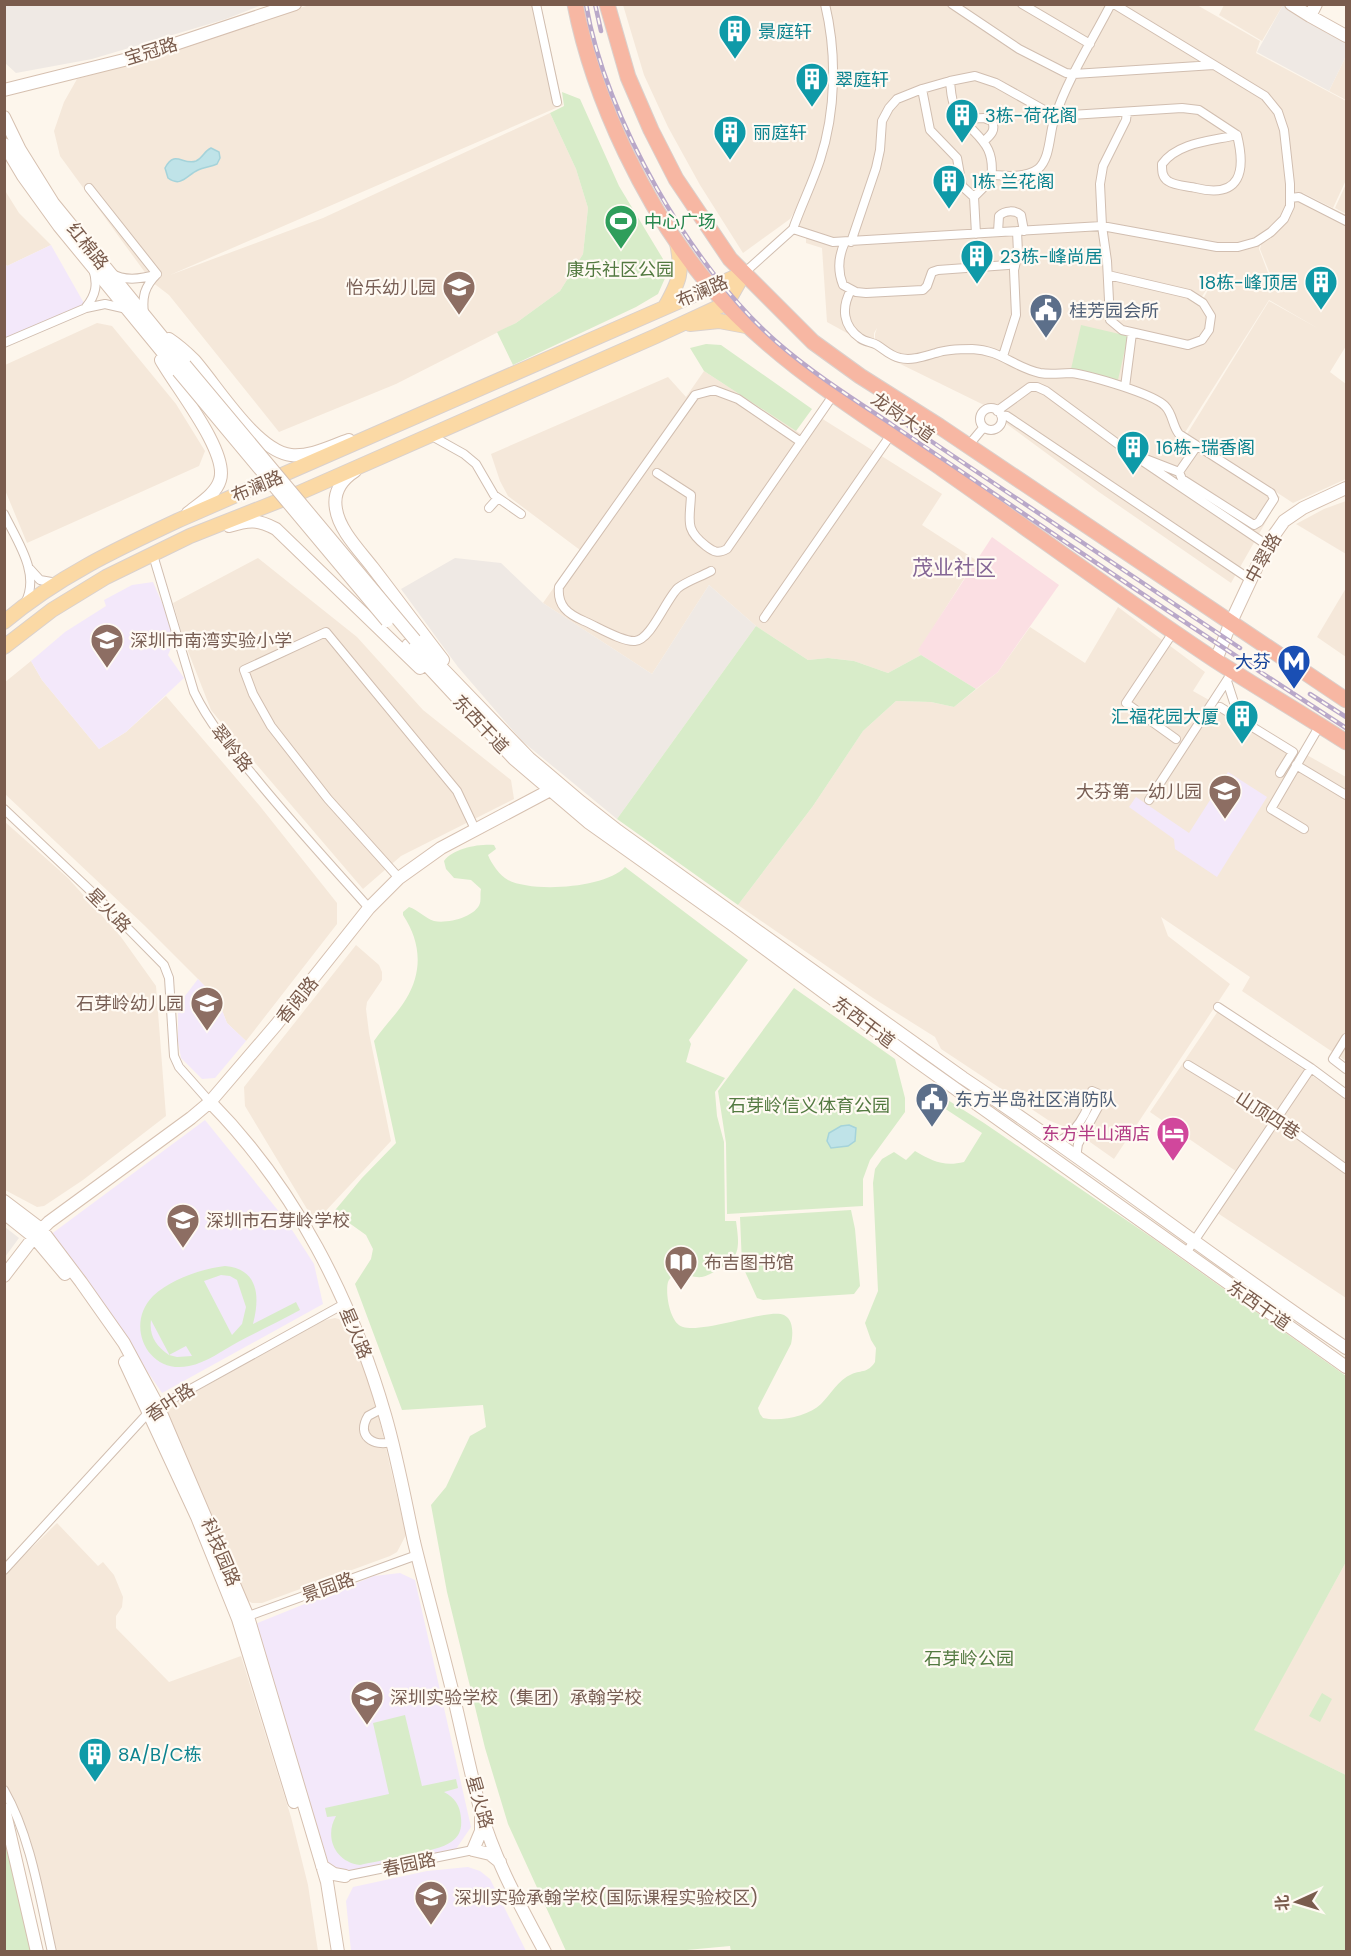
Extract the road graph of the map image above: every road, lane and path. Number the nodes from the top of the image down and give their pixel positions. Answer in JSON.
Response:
{"nodes":[{"id":1,"x":296,"y":4,"type":"edge"},
{"id":2,"x":536,"y":4,"type":"edge"},
{"id":3,"x":575,"y":4,"type":"edge"},
{"id":4,"x":607,"y":4,"type":"edge"},
{"id":5,"x":825,"y":4,"type":"edge"},
{"id":6,"x":952,"y":4,"type":"edge"},
{"id":7,"x":1022,"y":4,"type":"edge"},
{"id":8,"x":1113,"y":4,"type":"edge"},
{"id":9,"x":1291,"y":4,"type":"edge"},
{"id":10,"x":1313,"y":10,"type":"edge"},
{"id":11,"x":1347,"y":36,"type":"edge"},
{"id":12,"x":1090,"y":44,"type":"junction"},
{"id":13,"x":1215,"y":65,"type":"junction"},
{"id":14,"x":1074,"y":74,"type":"junction"},
{"id":15,"x":950,"y":81,"type":"junction"},
{"id":16,"x":922,"y":89,"type":"junction"},
{"id":17,"x":4,"y":90,"type":"edge"},
{"id":18,"x":557,"y":102,"type":"dead end"},
{"id":19,"x":1126,"y":112,"type":"junction"},
{"id":20,"x":1055,"y":116,"type":"junction"},
{"id":21,"x":4,"y":117,"type":"edge"},
{"id":22,"x":964,"y":119,"type":"junction"},
{"id":23,"x":1238,"y":135,"type":"junction"},
{"id":24,"x":984,"y":141,"type":"junction"},
{"id":25,"x":4,"y":144,"type":"edge"},
{"id":26,"x":992,"y":175,"type":"junction"},
{"id":27,"x":89,"y":188,"type":"dead end"},
{"id":28,"x":974,"y":198,"type":"junction"},
{"id":29,"x":1290,"y":198,"type":"junction"},
{"id":30,"x":1347,"y":221,"type":"edge"},
{"id":31,"x":1102,"y":226,"type":"junction"},
{"id":32,"x":793,"y":230,"type":"junction"},
{"id":33,"x":1021,"y":231,"type":"junction"},
{"id":34,"x":998,"y":232,"type":"junction"},
{"id":35,"x":976,"y":234,"type":"junction"},
{"id":36,"x":676,"y":238,"type":"junction"},
{"id":37,"x":848,"y":242,"type":"junction"},
{"id":38,"x":1015,"y":262,"type":"junction"},
{"id":39,"x":93,"y":267,"type":"junction"},
{"id":40,"x":107,"y":270,"type":"junction"},
{"id":41,"x":744,"y":273,"type":"junction"},
{"id":42,"x":157,"y":274,"type":"junction"},
{"id":43,"x":1108,"y":275,"type":"junction"},
{"id":44,"x":710,"y":286,"type":"junction"},
{"id":45,"x":851,"y":290,"type":"junction"},
{"id":46,"x":727,"y":303,"type":"junction"},
{"id":47,"x":665,"y":307,"type":"junction"},
{"id":48,"x":86,"y":308,"type":"junction"},
{"id":49,"x":127,"y":309,"type":"junction"},
{"id":50,"x":144,"y":315,"type":"junction"},
{"id":51,"x":679,"y":325,"type":"junction"},
{"id":52,"x":751,"y":327,"type":"junction"},
{"id":53,"x":1132,"y":333,"type":"junction"},
{"id":54,"x":154,"y":334,"type":"junction"},
{"id":55,"x":4,"y":343,"type":"edge"},
{"id":56,"x":560,"y":353,"type":"junction"},
{"id":57,"x":1003,"y":356,"type":"junction"},
{"id":58,"x":182,"y":368,"type":"joint"},
{"id":59,"x":570,"y":373,"type":"junction"},
{"id":60,"x":1125,"y":387,"type":"junction"},
{"id":61,"x":834,"y":394,"type":"junction"},
{"id":62,"x":999,"y":413,"type":"junction"},
{"id":63,"x":391,"y":427,"type":"junction"},
{"id":64,"x":983,"y":428,"type":"junction"},
{"id":65,"x":892,"y":433,"type":"junction"},
{"id":66,"x":429,"y":435,"type":"junction"},
{"id":67,"x":801,"y":442,"type":"junction"},
{"id":68,"x":968,"y":446,"type":"junction"},
{"id":69,"x":1197,"y":446,"type":"junction"},
{"id":70,"x":398,"y":448,"type":"junction"},
{"id":71,"x":1132,"y":454,"type":"junction"},
{"id":72,"x":1179,"y":472,"type":"junction"},
{"id":73,"x":657,"y":473,"type":"dead end"},
{"id":74,"x":1347,"y":488,"type":"edge"},
{"id":75,"x":498,"y":498,"type":"junction"},
{"id":76,"x":489,"y":508,"type":"dead end"},
{"id":77,"x":4,"y":514,"type":"edge"},
{"id":78,"x":521,"y":514,"type":"dead end"},
{"id":79,"x":179,"y":520,"type":"junction"},
{"id":80,"x":190,"y":536,"type":"junction"},
{"id":81,"x":1267,"y":545,"type":"junction"},
{"id":82,"x":153,"y":555,"type":"junction"},
{"id":83,"x":28,"y":566,"type":"junction"},
{"id":84,"x":711,"y":571,"type":"dead end"},
{"id":85,"x":1251,"y":580,"type":"junction"},
{"id":86,"x":58,"y":583,"type":"junction"},
{"id":87,"x":23,"y":606,"type":"junction"},
{"id":88,"x":764,"y":618,"type":"dead end"},
{"id":89,"x":4,"y":622,"type":"edge"},
{"id":90,"x":1231,"y":622,"type":"junction"},
{"id":91,"x":1174,"y":631,"type":"junction"},
{"id":92,"x":4,"y":647,"type":"edge"},
{"id":93,"x":1216,"y":660,"type":"junction"},
{"id":94,"x":1230,"y":676,"type":"junction"},
{"id":95,"x":1347,"y":700,"type":"edge"},
{"id":96,"x":1220,"y":707,"type":"dead end"},
{"id":97,"x":1239,"y":718,"type":"junction"},
{"id":98,"x":1320,"y":725,"type":"junction"},
{"id":99,"x":492,"y":729,"type":"junction"},
{"id":100,"x":1176,"y":739,"type":"dead end"},
{"id":101,"x":1347,"y":741,"type":"edge"},
{"id":102,"x":1296,"y":765,"type":"junction"},
{"id":103,"x":1280,"y":773,"type":"dead end"},
{"id":104,"x":555,"y":788,"type":"junction"},
{"id":105,"x":1347,"y":795,"type":"edge"},
{"id":106,"x":1149,"y":800,"type":"dead end"},
{"id":107,"x":4,"y":809,"type":"edge"},
{"id":108,"x":475,"y":829,"type":"junction"},
{"id":109,"x":1304,"y":829,"type":"dead end"},
{"id":110,"x":399,"y":878,"type":"junction"},
{"id":111,"x":369,"y":908,"type":"junction"},
{"id":112,"x":1218,"y":1007,"type":"dead end"},
{"id":113,"x":1347,"y":1038,"type":"edge"},
{"id":114,"x":1188,"y":1065,"type":"dead end"},
{"id":115,"x":1311,"y":1068,"type":"junction"},
{"id":116,"x":1347,"y":1069,"type":"edge"},
{"id":117,"x":1347,"y":1094,"type":"edge"},
{"id":118,"x":210,"y":1102,"type":"junction"},
{"id":119,"x":1277,"y":1119,"type":"junction"},
{"id":120,"x":1054,"y":1142,"type":"junction"},
{"id":121,"x":1076,"y":1158,"type":"junction"},
{"id":122,"x":1347,"y":1169,"type":"edge"},
{"id":123,"x":4,"y":1201,"type":"edge"},
{"id":124,"x":4,"y":1213,"type":"edge"},
{"id":125,"x":37,"y":1233,"type":"junction"},
{"id":126,"x":1190,"y":1248,"type":"junction"},
{"id":127,"x":4,"y":1276,"type":"edge"},
{"id":128,"x":344,"y":1304,"type":"junction"},
{"id":129,"x":1347,"y":1348,"type":"edge"},
{"id":130,"x":1347,"y":1367,"type":"edge"},
{"id":131,"x":383,"y":1408,"type":"junction"},
{"id":132,"x":153,"y":1409,"type":"junction"},
{"id":133,"x":392,"y":1442,"type":"junction"},
{"id":134,"x":417,"y":1555,"type":"junction"},
{"id":135,"x":4,"y":1570,"type":"edge"},
{"id":136,"x":243,"y":1618,"type":"junction"},
{"id":137,"x":4,"y":1790,"type":"edge"},
{"id":138,"x":4,"y":1809,"type":"edge"},
{"id":139,"x":482,"y":1814,"type":"junction"},
{"id":140,"x":473,"y":1850,"type":"junction"},
{"id":141,"x":500,"y":1863,"type":"junction"},
{"id":142,"x":322,"y":1866,"type":"junction"},
{"id":143,"x":345,"y":1876,"type":"junction"},
{"id":144,"x":330,"y":1894,"type":"junction"},
{"id":145,"x":37,"y":1952,"type":"edge"},
{"id":146,"x":52,"y":1952,"type":"edge"},
{"id":147,"x":331,"y":1952,"type":"edge"},
{"id":148,"x":338,"y":1952,"type":"edge"},
{"id":149,"x":545,"y":1952,"type":"edge"}],
"edges":[{"from":1,"to":17,"type":"main road","name":"宝冠路"},
{"from":2,"to":18,"type":"street"},
{"from":3,"to":36,"type":"highway","name":"龙岗大道"},
{"from":4,"to":41,"type":"highway","name":"龙岗大道"},
{"from":5,"to":32,"type":"street"},
{"from":6,"to":14,"type":"street"},
{"from":7,"to":12,"type":"street"},
{"from":8,"to":12,"type":"street"},
{"from":8,"to":13,"type":"street"},
{"from":9,"to":10,"type":"main road"},
{"from":10,"to":11,"type":"main road"},
{"from":12,"to":14,"type":"street"},
{"from":13,"to":14,"type":"street"},
{"from":13,"to":29,"type":"street"},
{"from":14,"to":20,"type":"street"},
{"from":15,"to":16,"type":"street"},
{"from":15,"to":20,"type":"street"},
{"from":15,"to":22,"type":"street"},
{"from":16,"to":28,"type":"street"},
{"from":16,"to":37,"type":"street"},
{"from":19,"to":20,"type":"street"},
{"from":19,"to":23,"type":"street"},
{"from":19,"to":31,"type":"street"},
{"from":20,"to":26,"type":"street"},
{"from":21,"to":40,"type":"main road","name":"红棉路"},
{"from":22,"to":24,"type":"street"},
{"from":22,"to":24,"type":"street"},
{"from":23,"to":23,"type":"street"},
{"from":24,"to":26,"type":"street"},
{"from":25,"to":39,"type":"main road","name":"红棉路"},
{"from":26,"to":28,"type":"street"},
{"from":27,"to":42,"type":"street"},
{"from":28,"to":35,"type":"street"},
{"from":29,"to":30,"type":"street"},
{"from":29,"to":31,"type":"street"},
{"from":31,"to":33,"type":"street"},
{"from":31,"to":43,"type":"street"},
{"from":32,"to":37,"type":"street"},
{"from":32,"to":41,"type":"street"},
{"from":33,"to":34,"type":"street"},
{"from":33,"to":34,"type":"street"},
{"from":33,"to":38,"type":"street"},
{"from":34,"to":35,"type":"street"},
{"from":35,"to":37,"type":"street"},
{"from":36,"to":44,"type":"highway","name":"龙岗大道"},
{"from":36,"to":47,"type":"main road"},
{"from":37,"to":45,"type":"street"},
{"from":38,"to":45,"type":"street"},
{"from":38,"to":57,"type":"street"},
{"from":39,"to":48,"type":"street"},
{"from":39,"to":49,"type":"main road","name":"红棉路"},
{"from":40,"to":42,"type":"street"},
{"from":40,"to":50,"type":"main road","name":"红棉路"},
{"from":41,"to":44,"type":"main road","name":"布澜路"},
{"from":41,"to":46,"type":"main road","name":"布澜路"},
{"from":41,"to":68,"type":"highway","name":"龙岗大道"},
{"from":42,"to":50,"type":"street"},
{"from":43,"to":53,"type":"street"},
{"from":43,"to":53,"type":"street"},
{"from":44,"to":46,"type":"highway","name":"龙岗大道"},
{"from":44,"to":47,"type":"main road","name":"布澜路"},
{"from":45,"to":57,"type":"street"},
{"from":46,"to":51,"type":"main road","name":"布澜路"},
{"from":46,"to":52,"type":"highway","name":"龙岗大道"},
{"from":47,"to":56,"type":"main road","name":"布澜路"},
{"from":48,"to":49,"type":"street"},
{"from":48,"to":55,"type":"street"},
{"from":49,"to":54,"type":"main road","name":"红棉路"},
{"from":50,"to":54,"type":"main road","name":"红棉路"},
{"from":51,"to":52,"type":"main road"},
{"from":51,"to":59,"type":"main road","name":"布澜路"},
{"from":52,"to":61,"type":"highway","name":"龙岗大道"},
{"from":53,"to":60,"type":"street"},
{"from":54,"to":58,"type":"main road","name":"红棉路"},
{"from":54,"to":63,"type":"main road"},
{"from":54,"to":79,"type":"main road"},
{"from":56,"to":59,"type":"main road"},
{"from":56,"to":63,"type":"main road","name":"布澜路"},
{"from":57,"to":60,"type":"street"},
{"from":58,"to":99,"type":"main road","name":"东西干道","bridge":true},
{"from":59,"to":66,"type":"main road","name":"布澜路"},
{"from":60,"to":69,"type":"street"},
{"from":61,"to":65,"type":"highway","name":"龙岗大道"},
{"from":61,"to":67,"type":"street"},
{"from":62,"to":64,"type":"street"},
{"from":62,"to":64,"type":"street"},
{"from":62,"to":71,"type":"street"},
{"from":62,"to":85,"type":"street"},
{"from":63,"to":79,"type":"main road","name":"布澜路"},
{"from":64,"to":68,"type":"street"},
{"from":65,"to":88,"type":"street"},
{"from":65,"to":91,"type":"highway","name":"龙岗大道"},
{"from":66,"to":70,"type":"main road","name":"布澜路"},
{"from":66,"to":75,"type":"street"},
{"from":67,"to":73,"type":"street"},
{"from":67,"to":84,"type":"street"},
{"from":68,"to":90,"type":"highway","name":"龙岗大道"},
{"from":69,"to":72,"type":"street"},
{"from":69,"to":72,"type":"street"},
{"from":70,"to":80,"type":"main road","name":"布澜路"},
{"from":70,"to":99,"type":"main road"},
{"from":71,"to":72,"type":"street"},
{"from":71,"to":81,"type":"street"},
{"from":74,"to":81,"type":"main road","name":"中翠路"},
{"from":75,"to":76,"type":"street"},
{"from":75,"to":78,"type":"street"},
{"from":77,"to":83,"type":"street"},
{"from":79,"to":86,"type":"main road","name":"布澜路"},
{"from":80,"to":82,"type":"main road","name":"布澜路"},
{"from":80,"to":99,"type":"main road"},
{"from":81,"to":85,"type":"main road","name":"中翠路"},
{"from":82,"to":92,"type":"main road","name":"布澜路"},
{"from":82,"to":111,"type":"street","name":"翠岭路"},
{"from":83,"to":86,"type":"street"},
{"from":83,"to":87,"type":"street"},
{"from":85,"to":90,"type":"main road","name":"中翠路"},
{"from":86,"to":87,"type":"main road","name":"布澜路"},
{"from":87,"to":89,"type":"main road","name":"布澜路"},
{"from":90,"to":93,"type":"main road","name":"中翠路"},
{"from":90,"to":95,"type":"highway","name":"龙岗大道"},
{"from":91,"to":93,"type":"highway","name":"龙岗大道"},
{"from":91,"to":100,"type":"street"},
{"from":93,"to":94,"type":"highway","name":"龙岗大道"},
{"from":94,"to":97,"type":"street"},
{"from":94,"to":98,"type":"highway","name":"龙岗大道"},
{"from":94,"to":106,"type":"street"},
{"from":96,"to":97,"type":"street"},
{"from":97,"to":103,"type":"street"},
{"from":98,"to":101,"type":"highway","name":"龙岗大道"},
{"from":98,"to":102,"type":"street"},
{"from":99,"to":104,"type":"main road","name":"东西干道"},
{"from":102,"to":105,"type":"street"},
{"from":102,"to":109,"type":"street"},
{"from":104,"to":108,"type":"main road","name":"香阅路"},
{"from":104,"to":120,"type":"main road","name":"东西干道"},
{"from":104,"to":126,"type":"main road","name":"东西干道"},
{"from":107,"to":118,"type":"street","name":"星火路"},
{"from":108,"to":110,"type":"main road","name":"香阅路"},
{"from":108,"to":110,"type":"street"},
{"from":110,"to":111,"type":"main road","name":"香阅路"},
{"from":111,"to":118,"type":"main road","name":"香阅路"},
{"from":112,"to":115,"type":"street"},
{"from":113,"to":116,"type":"street"},
{"from":114,"to":119,"type":"street","name":"山顶四巷"},
{"from":115,"to":117,"type":"street"},
{"from":115,"to":119,"type":"street"},
{"from":118,"to":125,"type":"main road","name":"香阅路"},
{"from":118,"to":128,"type":"main road","name":"星火路"},
{"from":119,"to":122,"type":"street","name":"山顶四巷"},
{"from":119,"to":126,"type":"street"},
{"from":120,"to":121,"type":"main road","name":"东西干道"},
{"from":120,"to":121,"type":"street"},
{"from":121,"to":126,"type":"main road","name":"东西干道"},
{"from":123,"to":125,"type":"main road","name":"科技园路"},
{"from":124,"to":125,"type":"main road","name":"科技园路"},
{"from":125,"to":127,"type":"main road","name":"香阅路"},
{"from":125,"to":132,"type":"main road","name":"科技园路"},
{"from":126,"to":129,"type":"main road","name":"东西干道"},
{"from":126,"to":130,"type":"main road","name":"东西干道"},
{"from":128,"to":131,"type":"main road","name":"星火路"},
{"from":128,"to":132,"type":"street","name":"香叶路"},
{"from":131,"to":133,"type":"main road","name":"星火路"},
{"from":131,"to":133,"type":"street"},
{"from":132,"to":135,"type":"street","name":"香叶路"},
{"from":132,"to":136,"type":"main road","name":"科技园路"},
{"from":133,"to":134,"type":"main road","name":"星火路"},
{"from":134,"to":136,"type":"street","name":"景园路"},
{"from":134,"to":139,"type":"main road","name":"星火路"},
{"from":136,"to":142,"type":"main road","name":"科技园路"},
{"from":136,"to":147,"type":"main road","name":"科技园路"},
{"from":137,"to":146,"type":"street"},
{"from":138,"to":145,"type":"main road"},
{"from":139,"to":140,"type":"main road"},
{"from":139,"to":141,"type":"main road","name":"星火路"},
{"from":140,"to":141,"type":"main road"},
{"from":140,"to":143,"type":"street","name":"春园路"},
{"from":141,"to":149,"type":"main road","name":"星火路"},
{"from":142,"to":143,"type":"main road"},
{"from":142,"to":144,"type":"main road","name":"科技园路"},
{"from":143,"to":144,"type":"main road"},
{"from":144,"to":148,"type":"main road","name":"科技园路"}]}
